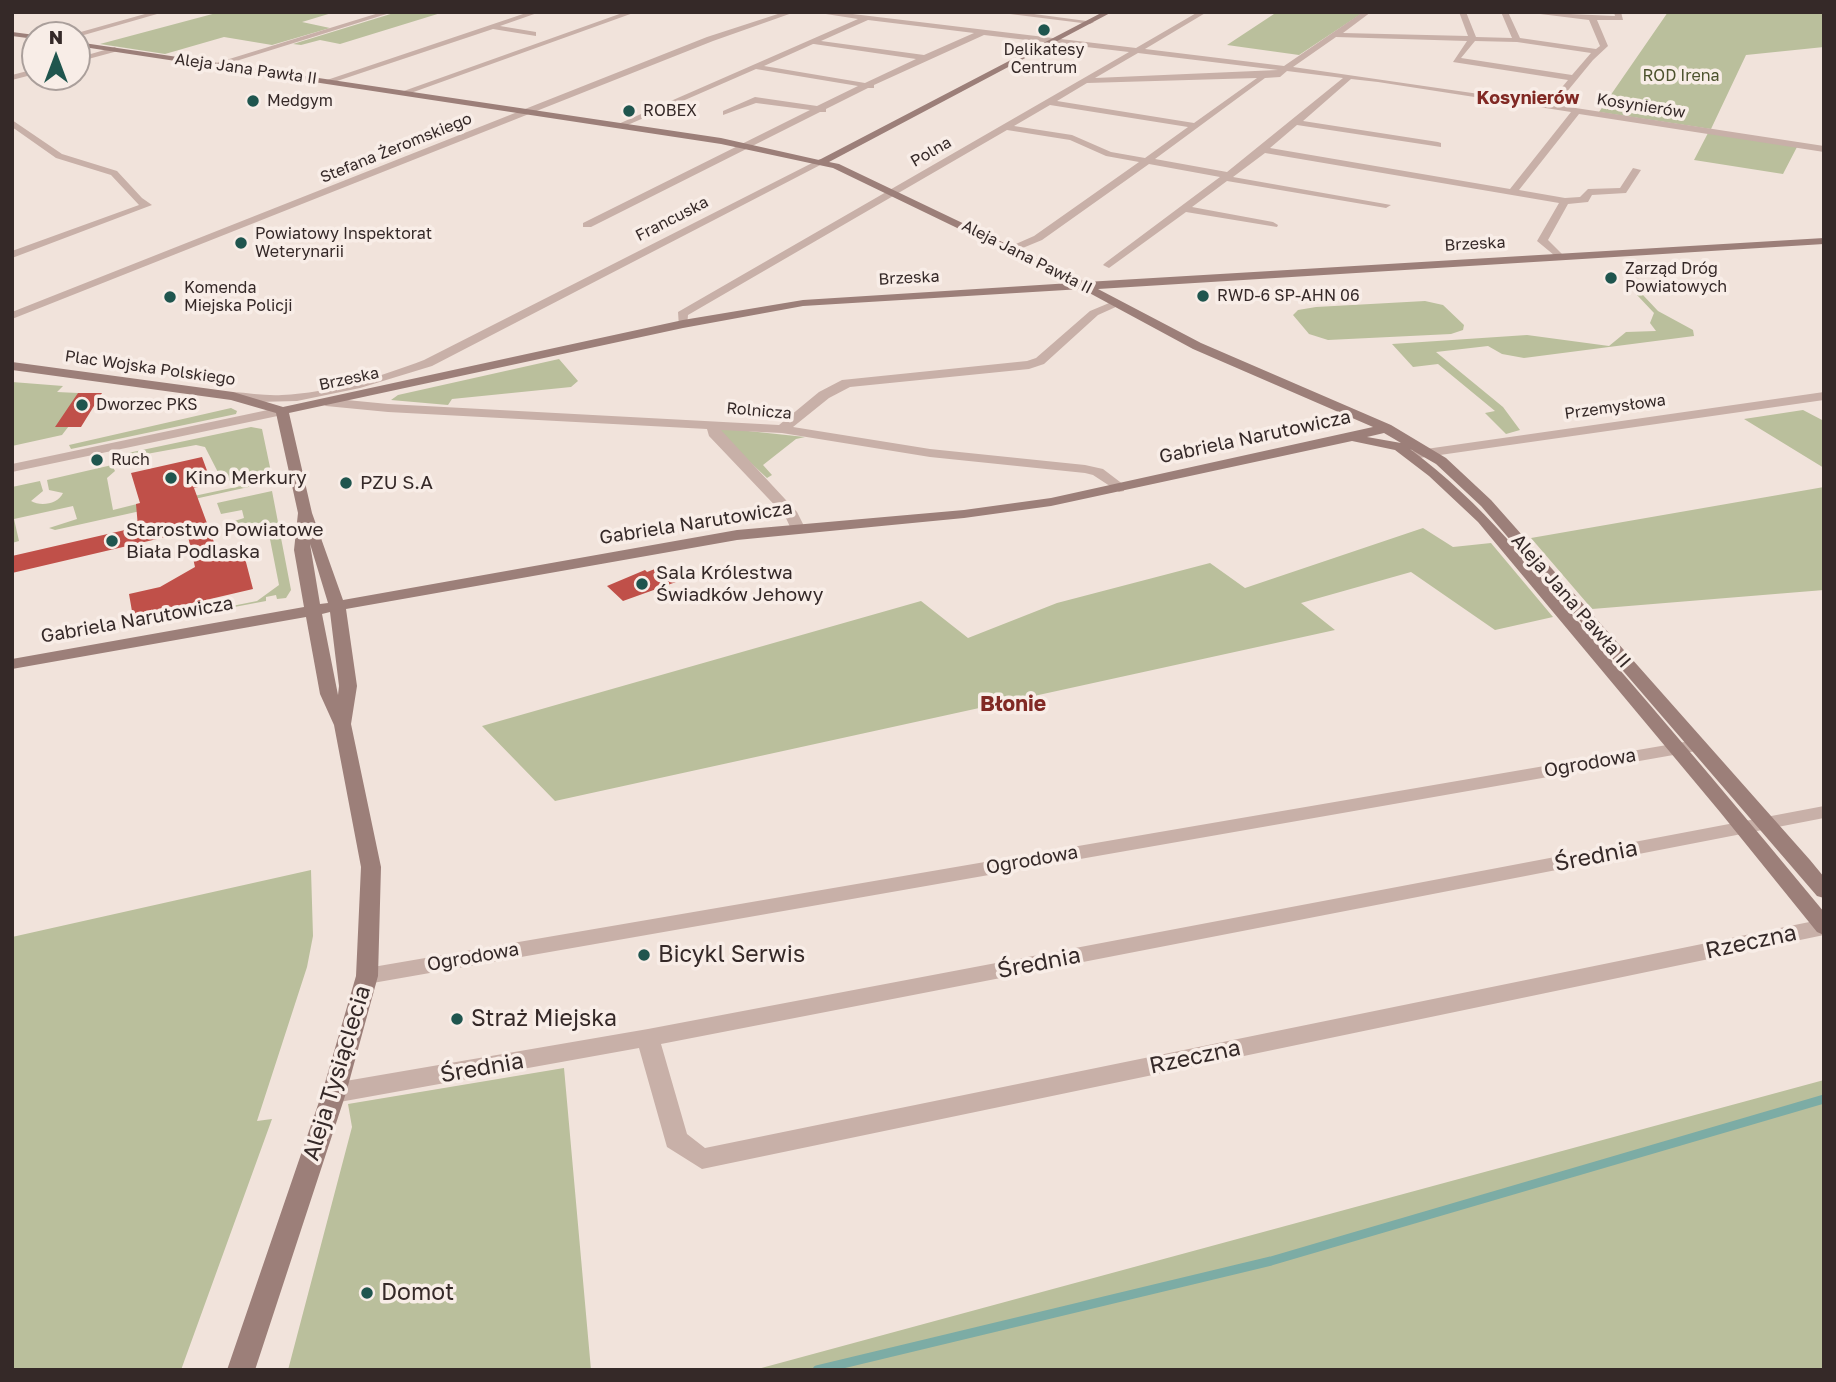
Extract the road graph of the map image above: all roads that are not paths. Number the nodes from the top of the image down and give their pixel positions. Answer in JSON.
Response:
{"nodes":[{"id":1,"x":161,"y":12,"type":"edge"},
{"id":2,"x":390,"y":12,"type":"edge"},
{"id":3,"x":537,"y":12,"type":"edge"},
{"id":4,"x":634,"y":12,"type":"edge"},
{"id":5,"x":792,"y":12,"type":"edge"},
{"id":6,"x":816,"y":12,"type":"edge"},
{"id":7,"x":997,"y":12,"type":"edge"},
{"id":8,"x":1109,"y":12,"type":"edge"},
{"id":9,"x":1204,"y":12,"type":"edge"},
{"id":10,"x":1368,"y":12,"type":"edge"},
{"id":11,"x":1462,"y":12,"type":"edge"},
{"id":12,"x":1504,"y":12,"type":"edge"},
{"id":13,"x":1527,"y":12,"type":"edge"},
{"id":14,"x":1617,"y":12,"type":"edge"},
{"id":15,"x":1540,"y":13,"type":"edge"},
{"id":16,"x":867,"y":18,"type":"junction"},
{"id":17,"x":1592,"y":18,"type":"junction"},
{"id":18,"x":1090,"y":22,"type":"junction"},
{"id":19,"x":492,"y":27,"type":"junction"},
{"id":20,"x":91,"y":31,"type":"edge"},
{"id":21,"x":983,"y":32,"type":"junction"},
{"id":22,"x":533,"y":34,"type":"dead end"},
{"id":23,"x":1336,"y":35,"type":"junction"},
{"id":24,"x":1473,"y":39,"type":"junction"},
{"id":25,"x":1055,"y":40,"type":"junction"},
{"id":26,"x":1517,"y":40,"type":"junction"},
{"id":27,"x":814,"y":42,"type":"junction"},
{"id":28,"x":91,"y":46,"type":"edge"},
{"id":29,"x":115,"y":49,"type":"junction"},
{"id":30,"x":1137,"y":51,"type":"junction"},
{"id":31,"x":1596,"y":51,"type":"junction"},
{"id":32,"x":91,"y":56,"type":"edge"},
{"id":33,"x":925,"y":58,"type":"junction"},
{"id":34,"x":217,"y":64,"type":"junction"},
{"id":35,"x":756,"y":67,"type":"junction"},
{"id":36,"x":1287,"y":68,"type":"junction"},
{"id":37,"x":1260,"y":76,"type":"junction"},
{"id":38,"x":1350,"y":76,"type":"junction"},
{"id":39,"x":1572,"y":79,"type":"junction"},
{"id":40,"x":328,"y":81,"type":"junction"},
{"id":41,"x":1085,"y":81,"type":"junction"},
{"id":42,"x":871,"y":86,"type":"junction"},
{"id":43,"x":405,"y":92,"type":"junction"},
{"id":44,"x":1049,"y":102,"type":"junction"},
{"id":45,"x":1551,"y":106,"type":"junction"},
{"id":46,"x":823,"y":110,"type":"junction"},
{"id":47,"x":1577,"y":110,"type":"junction"},
{"id":48,"x":530,"y":111,"type":"junction"},
{"id":49,"x":726,"y":113,"type":"dead end"},
{"id":50,"x":1294,"y":122,"type":"junction"},
{"id":51,"x":12,"y":123,"type":"edge"},
{"id":52,"x":620,"y":125,"type":"junction"},
{"id":53,"x":1197,"y":126,"type":"junction"},
{"id":54,"x":1006,"y":127,"type":"junction"},
{"id":55,"x":1438,"y":145,"type":"dead end"},
{"id":56,"x":749,"y":146,"type":"junction"},
{"id":57,"x":1824,"y":149,"type":"edge"},
{"id":58,"x":1263,"y":150,"type":"junction"},
{"id":59,"x":1149,"y":160,"type":"junction"},
{"id":60,"x":823,"y":161,"type":"junction"},
{"id":61,"x":1636,"y":170,"type":"dead end"},
{"id":62,"x":1226,"y":177,"type":"junction"},
{"id":63,"x":895,"y":191,"type":"junction"},
{"id":64,"x":1513,"y":192,"type":"junction"},
{"id":65,"x":1565,"y":201,"type":"junction"},
{"id":66,"x":1385,"y":205,"type":"dead end"},
{"id":67,"x":1184,"y":209,"type":"junction"},
{"id":68,"x":587,"y":225,"type":"dead end"},
{"id":69,"x":1273,"y":225,"type":"dead end"},
{"id":70,"x":1824,"y":241,"type":"edge"},
{"id":71,"x":1013,"y":249,"type":"junction"},
{"id":72,"x":12,"y":255,"type":"edge"},
{"id":73,"x":1560,"y":257,"type":"junction"},
{"id":74,"x":1110,"y":265,"type":"dead end"},
{"id":75,"x":1084,"y":285,"type":"junction"},
{"id":76,"x":1114,"y":304,"type":"junction"},
{"id":77,"x":12,"y":316,"type":"edge"},
{"id":78,"x":683,"y":324,"type":"junction"},
{"id":79,"x":12,"y":366,"type":"edge"},
{"id":80,"x":376,"y":391,"type":"junction"},
{"id":81,"x":233,"y":396,"type":"junction"},
{"id":82,"x":1824,"y":396,"type":"edge"},
{"id":83,"x":326,"y":402,"type":"junction"},
{"id":84,"x":388,"y":408,"type":"junction"},
{"id":85,"x":282,"y":411,"type":"junction"},
{"id":86,"x":714,"y":425,"type":"junction"},
{"id":87,"x":782,"y":429,"type":"junction"},
{"id":88,"x":1380,"y":430,"type":"junction"},
{"id":89,"x":1344,"y":440,"type":"junction"},
{"id":90,"x":1412,"y":450,"type":"junction"},
{"id":91,"x":12,"y":468,"type":"edge"},
{"id":92,"x":1119,"y":488,"type":"junction"},
{"id":93,"x":304,"y":513,"type":"junction"},
{"id":94,"x":797,"y":528,"type":"junction"},
{"id":95,"x":337,"y":606,"type":"junction"},
{"id":96,"x":313,"y":610,"type":"junction"},
{"id":97,"x":1582,"y":614,"type":"junction"},
{"id":98,"x":1564,"y":616,"type":"junction"},
{"id":99,"x":12,"y":664,"type":"edge"},
{"id":100,"x":343,"y":725,"type":"junction"},
{"id":101,"x":1687,"y":747,"type":"junction"},
{"id":102,"x":1824,"y":812,"type":"edge"},
{"id":103,"x":1769,"y":822,"type":"junction"},
{"id":104,"x":1744,"y":827,"type":"junction"},
{"id":105,"x":1803,"y":865,"type":"junction"},
{"id":106,"x":1824,"y":891,"type":"edge"},
{"id":107,"x":1824,"y":927,"type":"edge"},
{"id":108,"x":367,"y":976,"type":"junction"},
{"id":109,"x":648,"y":1038,"type":"junction"},
{"id":110,"x":334,"y":1093,"type":"junction"},
{"id":111,"x":240,"y":1370,"type":"edge"}],
"edges":[{"from":1,"to":20,"type":"street"},
{"from":2,"to":34,"type":"street"},
{"from":3,"to":19,"type":"street"},
{"from":4,"to":43,"type":"street"},
{"from":5,"to":48,"type":"street","name":"Stefana Żeromskiego"},
{"from":6,"to":16,"type":"street","name":"Kosynierów"},
{"from":7,"to":18,"type":"street"},
{"from":8,"to":18,"type":"street","name":"Francuska"},
{"from":9,"to":30,"type":"street","name":"Polna"},
{"from":10,"to":23,"type":"street"},
{"from":11,"to":24,"type":"street"},
{"from":12,"to":26,"type":"street"},
{"from":13,"to":15,"type":"street"},
{"from":14,"to":17,"type":"street"},
{"from":15,"to":17,"type":"street"},
{"from":16,"to":21,"type":"street","name":"Kosynierów"},
{"from":16,"to":27,"type":"street"},
{"from":17,"to":31,"type":"street"},
{"from":18,"to":25,"type":"street","name":"Francuska"},
{"from":19,"to":22,"type":"street"},
{"from":19,"to":40,"type":"street"},
{"from":21,"to":25,"type":"street","name":"Kosynierów"},
{"from":21,"to":33,"type":"street"},
{"from":23,"to":24,"type":"street"},
{"from":23,"to":36,"type":"street"},
{"from":24,"to":26,"type":"street"},
{"from":24,"to":39,"type":"street"},
{"from":25,"to":30,"type":"street","name":"Kosynierów"},
{"from":25,"to":60,"type":"street","name":"Francuska"},
{"from":26,"to":31,"type":"street"},
{"from":27,"to":33,"type":"street"},
{"from":27,"to":35,"type":"street"},
{"from":28,"to":29,"type":"street","name":"Aleja Jana Pawła II"},
{"from":29,"to":32,"type":"street"},
{"from":29,"to":34,"type":"street","name":"Aleja Jana Pawła II"},
{"from":30,"to":36,"type":"street","name":"Kosynierów"},
{"from":30,"to":41,"type":"street","name":"Polna"},
{"from":31,"to":39,"type":"street"},
{"from":33,"to":42,"type":"street"},
{"from":34,"to":40,"type":"street","name":"Aleja Jana Pawła II"},
{"from":35,"to":42,"type":"street"},
{"from":35,"to":52,"type":"street"},
{"from":36,"to":37,"type":"street","name":"Kosynierów"},
{"from":36,"to":38,"type":"street","name":"Kosynierów"},
{"from":37,"to":41,"type":"street","name":"Kosynierów"},
{"from":37,"to":53,"type":"street"},
{"from":38,"to":45,"type":"street","name":"Kosynierów"},
{"from":38,"to":50,"type":"street"},
{"from":39,"to":45,"type":"street"},
{"from":40,"to":43,"type":"street","name":"Aleja Jana Pawła II"},
{"from":41,"to":44,"type":"street","name":"Polna"},
{"from":42,"to":46,"type":"street"},
{"from":43,"to":48,"type":"street","name":"Aleja Jana Pawła II"},
{"from":44,"to":53,"type":"street"},
{"from":44,"to":54,"type":"street","name":"Polna"},
{"from":45,"to":47,"type":"street","name":"Kosynierów"},
{"from":46,"to":49,"type":"street"},
{"from":46,"to":56,"type":"street"},
{"from":47,"to":57,"type":"street","name":"Kosynierów"},
{"from":47,"to":64,"type":"street"},
{"from":48,"to":52,"type":"street","name":"Aleja Jana Pawła II"},
{"from":48,"to":77,"type":"street","name":"Stefana Żeromskiego"},
{"from":50,"to":55,"type":"street"},
{"from":50,"to":58,"type":"street"},
{"from":51,"to":72,"type":"street"},
{"from":52,"to":56,"type":"street","name":"Aleja Jana Pawła II"},
{"from":53,"to":59,"type":"street"},
{"from":54,"to":59,"type":"street"},
{"from":54,"to":63,"type":"street","name":"Polna"},
{"from":56,"to":60,"type":"street","name":"Aleja Jana Pawła II"},
{"from":56,"to":68,"type":"street"},
{"from":58,"to":62,"type":"street"},
{"from":58,"to":64,"type":"street"},
{"from":59,"to":62,"type":"street"},
{"from":59,"to":71,"type":"street"},
{"from":60,"to":63,"type":"street","name":"Aleja Jana Pawła II"},
{"from":60,"to":81,"type":"street","name":"Francuska"},
{"from":61,"to":65,"type":"street"},
{"from":62,"to":66,"type":"street"},
{"from":62,"to":67,"type":"street"},
{"from":63,"to":71,"type":"street","name":"Aleja Jana Pawła II"},
{"from":63,"to":78,"type":"street","name":"Polna"},
{"from":64,"to":65,"type":"street"},
{"from":65,"to":73,"type":"street"},
{"from":67,"to":69,"type":"street"},
{"from":67,"to":74,"type":"street"},
{"from":70,"to":73,"type":"street","name":"Brzeska"},
{"from":71,"to":75,"type":"street","name":"Aleja Jana Pawła II"},
{"from":73,"to":75,"type":"street","name":"Brzeska"},
{"from":75,"to":76,"type":"street","name":"Aleja Jana Pawła II"},
{"from":75,"to":78,"type":"street","name":"Brzeska"},
{"from":76,"to":87,"type":"street"},
{"from":76,"to":88,"type":"street","name":"Aleja Jana Pawła II"},
{"from":78,"to":80,"type":"street","name":"Brzeska"},
{"from":79,"to":81,"type":"street","name":"Plac Wojska Polskiego"},
{"from":80,"to":83,"type":"street","name":"Brzeska"},
{"from":80,"to":84,"type":"street"},
{"from":81,"to":85,"type":"street","name":"Plac Wojska Polskiego"},
{"from":82,"to":90,"type":"street","name":"Przemysłowa"},
{"from":83,"to":84,"type":"street","name":"Rolnicza"},
{"from":83,"to":85,"type":"street","name":"Brzeska"},
{"from":84,"to":86,"type":"street","name":"Rolnicza"},
{"from":85,"to":91,"type":"street","name":"Brzeska"},
{"from":85,"to":93,"type":"street","name":"Aleja Tysiąclecia"},
{"from":86,"to":87,"type":"street","name":"Rolnicza"},
{"from":86,"to":94,"type":"street"},
{"from":87,"to":92,"type":"street","name":"Rolnicza"},
{"from":88,"to":89,"type":"street","name":"Gabriela Narutowicza"},
{"from":88,"to":90,"type":"street","name":"Aleja Jana Pawła II"},
{"from":88,"to":90,"type":"street","name":"Aleja Jana Pawła II"},
{"from":89,"to":90,"type":"street"},
{"from":89,"to":92,"type":"street","name":"Gabriela Narutowicza"},
{"from":90,"to":97,"type":"street","name":"Aleja Jana Pawła II"},
{"from":90,"to":98,"type":"street","name":"Aleja Jana Pawła II"},
{"from":92,"to":94,"type":"street","name":"Gabriela Narutowicza"},
{"from":93,"to":95,"type":"street","name":"Aleja Tysiąclecia"},
{"from":93,"to":96,"type":"street","name":"Aleja Tysiąclecia"},
{"from":94,"to":95,"type":"street","name":"Gabriela Narutowicza"},
{"from":95,"to":96,"type":"street","name":"Gabriela Narutowicza"},
{"from":95,"to":100,"type":"street","name":"Aleja Tysiąclecia"},
{"from":96,"to":99,"type":"street","name":"Gabriela Narutowicza"},
{"from":96,"to":100,"type":"street","name":"Aleja Tysiąclecia"},
{"from":97,"to":98,"type":"street"},
{"from":97,"to":101,"type":"street","name":"Aleja Jana Pawła II"},
{"from":98,"to":101,"type":"street","name":"Aleja Jana Pawła II"},
{"from":100,"to":108,"type":"street","name":"Aleja Tysiąclecia"},
{"from":101,"to":103,"type":"street","name":"Aleja Jana Pawła II"},
{"from":101,"to":104,"type":"street","name":"Aleja Jana Pawła II"},
{"from":101,"to":108,"type":"street","name":"Ogrodowa"},
{"from":102,"to":103,"type":"street","name":"Średnia"},
{"from":103,"to":104,"type":"street","name":"Średnia"},
{"from":103,"to":105,"type":"street","name":"Aleja Jana Pawła II"},
{"from":104,"to":105,"type":"street","name":"Aleja Jana Pawła II"},
{"from":104,"to":107,"type":"street","name":"Aleja Jana Pawła II"},
{"from":104,"to":109,"type":"street","name":"Średnia"},
{"from":105,"to":106,"type":"street","name":"Aleja Jana Pawła II"},
{"from":107,"to":109,"type":"street","name":"Rzeczna"},
{"from":108,"to":110,"type":"street","name":"Aleja Tysiąclecia"},
{"from":109,"to":110,"type":"street","name":"Średnia"},
{"from":110,"to":111,"type":"street","name":"Aleja Tysiąclecia"}]}
